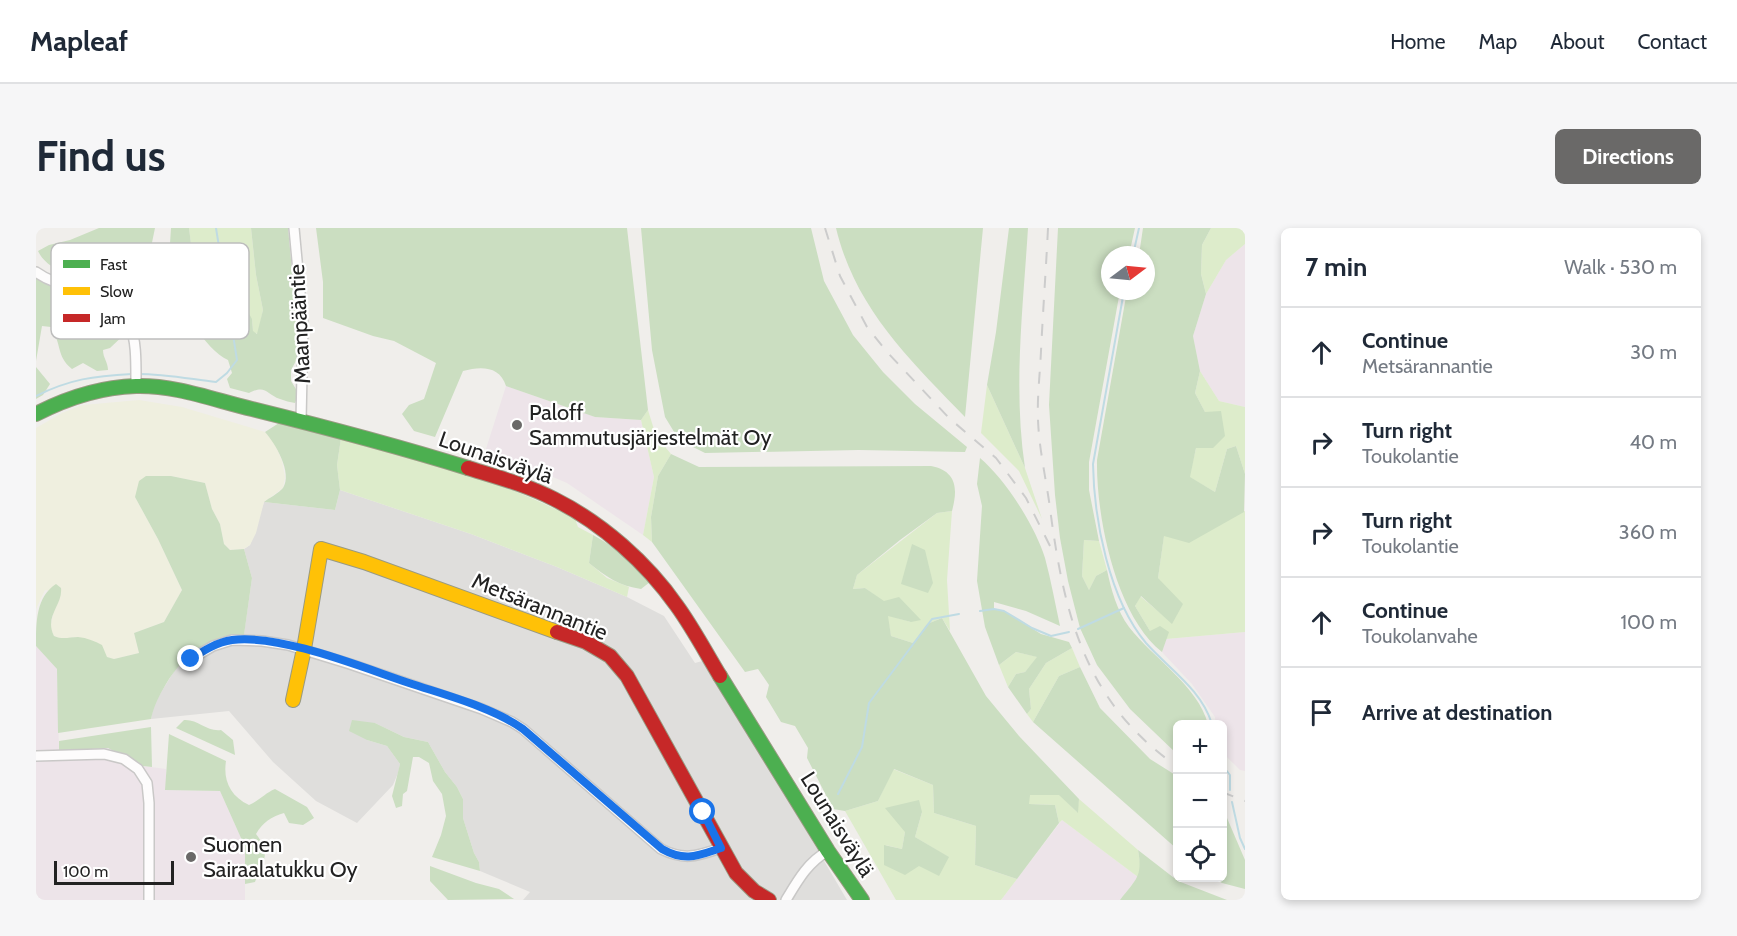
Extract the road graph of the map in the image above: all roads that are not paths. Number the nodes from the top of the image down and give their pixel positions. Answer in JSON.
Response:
{"nodes":[{"id":1,"x":294,"y":228,"type":"edge"},
{"id":2,"x":36,"y":272,"type":"edge"},
{"id":3,"x":51,"y":282,"type":"edge"},
{"id":4,"x":134,"y":339,"type":"edge"},
{"id":5,"x":136,"y":386,"type":"junction"},
{"id":6,"x":36,"y":414,"type":"edge"},
{"id":7,"x":301,"y":421,"type":"junction"},
{"id":8,"x":304,"y":649,"type":"junction"},
{"id":9,"x":191,"y":659,"type":"dead end"},
{"id":10,"x":293,"y":700,"type":"dead end"},
{"id":11,"x":36,"y":756,"type":"edge"},
{"id":12,"x":721,"y":848,"type":"junction"},
{"id":13,"x":828,"y":851,"type":"junction"},
{"id":14,"x":149,"y":900,"type":"edge"},
{"id":15,"x":770,"y":900,"type":"edge"},
{"id":16,"x":786,"y":900,"type":"edge"},
{"id":17,"x":862,"y":900,"type":"edge"}],
"edges":[{"from":1,"to":7,"type":"street","name":"Maanpääntie"},
{"from":2,"to":3,"type":"street"},
{"from":4,"to":5,"type":"street"},
{"from":5,"to":6,"type":"street","name":"Lounaisväylä"},
{"from":5,"to":7,"type":"street","name":"Lounaisväylä"},
{"from":7,"to":13,"type":"street","name":"Lounaisväylä"},
{"from":8,"to":9,"type":"street"},
{"from":8,"to":10,"type":"street","name":"Metsärannantie"},
{"from":8,"to":12,"type":"street"},
{"from":8,"to":12,"type":"street","name":"Metsärannantie"},
{"from":11,"to":14,"type":"street"},
{"from":12,"to":15,"type":"street","name":"Metsärannantie"},
{"from":13,"to":16,"type":"street"},
{"from":13,"to":17,"type":"street","name":"Lounaisväylä"}]}
